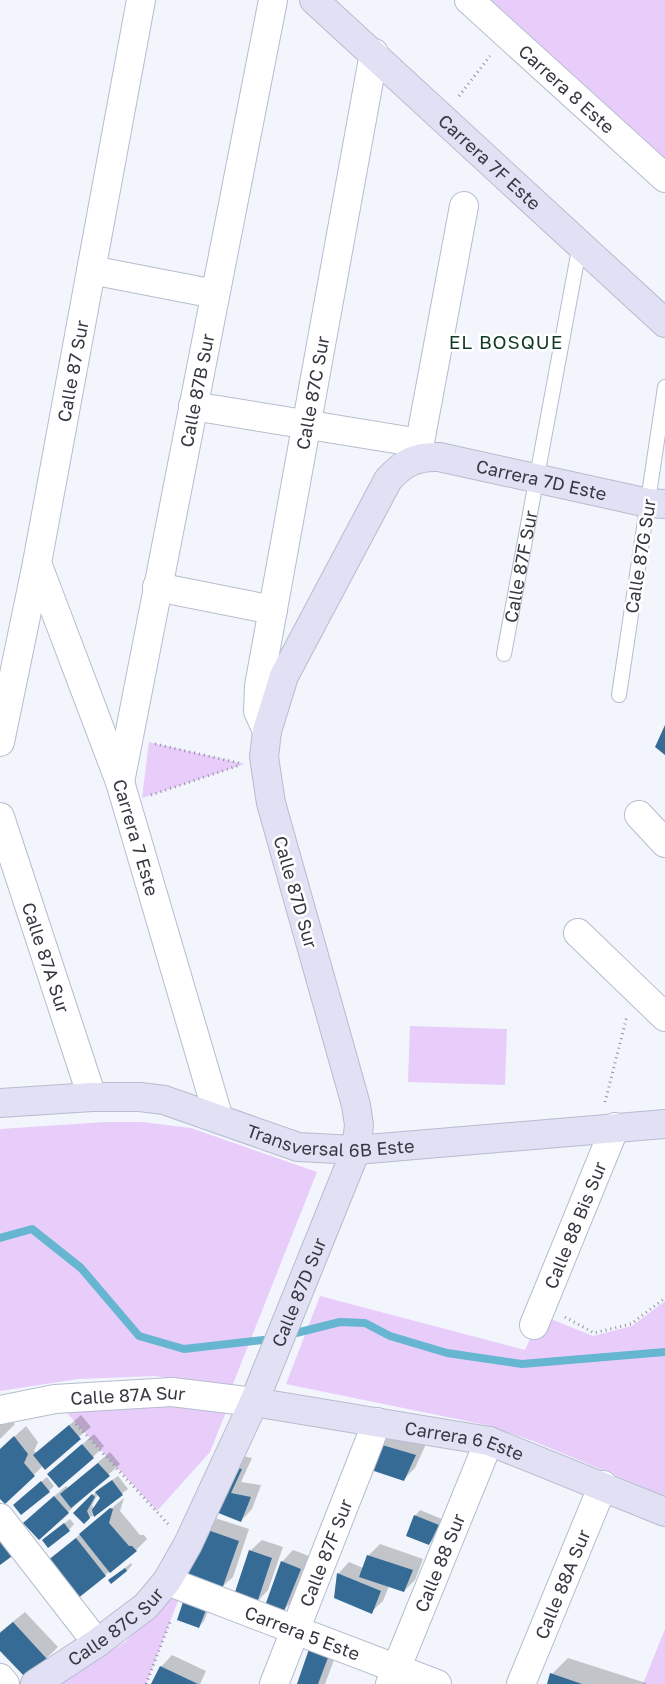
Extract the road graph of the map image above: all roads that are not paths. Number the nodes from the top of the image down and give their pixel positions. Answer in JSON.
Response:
{"nodes":[{"id":1,"x":141,"y":0,"type":"edge"},
{"id":2,"x":273,"y":0,"type":"edge"},
{"id":3,"x":314,"y":0,"type":"edge"},
{"id":4,"x":469,"y":0,"type":"edge"},
{"id":5,"x":374,"y":53,"type":"junction"},
{"id":6,"x":665,"y":178,"type":"edge"},
{"id":7,"x":464,"y":206,"type":"dead end"},
{"id":8,"x":580,"y":244,"type":"junction"},
{"id":9,"x":91,"y":270,"type":"junction"},
{"id":10,"x":216,"y":294,"type":"junction"},
{"id":11,"x":665,"y":323,"type":"edge"},
{"id":12,"x":665,"y":387,"type":"edge"},
{"id":13,"x":193,"y":406,"type":"junction"},
{"id":14,"x":306,"y":425,"type":"junction"},
{"id":15,"x":418,"y":451,"type":"junction"},
{"id":16,"x":537,"y":478,"type":"junction"},
{"id":17,"x":656,"y":504,"type":"edge"},
{"id":18,"x":37,"y":563,"type":"junction"},
{"id":19,"x":157,"y":587,"type":"junction"},
{"id":20,"x":273,"y":610,"type":"junction"},
{"id":21,"x":504,"y":654,"type":"dead end"},
{"id":22,"x":618,"y":695,"type":"dead end"},
{"id":23,"x":266,"y":731,"type":"junction"},
{"id":24,"x":0,"y":742,"type":"edge"},
{"id":25,"x":122,"y":792,"type":"junction"},
{"id":26,"x":639,"y":815,"type":"dead end"},
{"id":27,"x":0,"y":817,"type":"edge"},
{"id":28,"x":665,"y":843,"type":"edge"},
{"id":29,"x":578,"y":933,"type":"dead end"},
{"id":30,"x":665,"y":1017,"type":"edge"},
{"id":31,"x":92,"y":1097,"type":"junction"},
{"id":32,"x":0,"y":1103,"type":"edge"},
{"id":33,"x":219,"y":1119,"type":"junction"},
{"id":34,"x":665,"y":1124,"type":"edge"},
{"id":35,"x":607,"y":1128,"type":"junction"},
{"id":36,"x":356,"y":1150,"type":"junction"},
{"id":37,"x":539,"y":1315,"type":"road end"},
{"id":38,"x":254,"y":1402,"type":"junction"},
{"id":39,"x":0,"y":1410,"type":"edge"},
{"id":40,"x":377,"y":1422,"type":"junction"},
{"id":41,"x":489,"y":1442,"type":"junction"},
{"id":42,"x":603,"y":1485,"type":"junction"},
{"id":43,"x":665,"y":1512,"type":"edge"},
{"id":44,"x":0,"y":1518,"type":"edge"},
{"id":45,"x":175,"y":1584,"type":"junction"},
{"id":46,"x":296,"y":1630,"type":"junction"},
{"id":47,"x":97,"y":1643,"type":"junction"},
{"id":48,"x":393,"y":1676,"type":"edge"},
{"id":49,"x":0,"y":1678,"type":"edge"},
{"id":50,"x":5,"y":1684,"type":"edge"},
{"id":51,"x":35,"y":1684,"type":"edge"},
{"id":52,"x":274,"y":1684,"type":"edge"},
{"id":53,"x":437,"y":1684,"type":"edge"},
{"id":54,"x":521,"y":1684,"type":"edge"}],
"edges":[{"from":1,"to":9,"type":"street","name":"Calle 87 Sur"},
{"from":2,"to":10,"type":"street","name":"Calle 87B Sur"},
{"from":3,"to":5,"type":"street","name":"Carrera 7F Este"},
{"from":4,"to":6,"type":"street","name":"Carrera 8 Este"},
{"from":5,"to":8,"type":"street","name":"Carrera 7F Este"},
{"from":5,"to":14,"type":"street","name":"Calle 87C Sur"},
{"from":7,"to":15,"type":"street"},
{"from":8,"to":11,"type":"street","name":"Carrera 7F Este"},
{"from":8,"to":16,"type":"lane","name":"Calle 87F Sur"},
{"from":9,"to":10,"type":"street"},
{"from":9,"to":18,"type":"street","name":"Calle 87 Sur"},
{"from":10,"to":13,"type":"street","name":"Calle 87B Sur"},
{"from":12,"to":17,"type":"lane","name":"Calle 87G Sur"},
{"from":13,"to":14,"type":"street","name":"Carrera 7D Este"},
{"from":13,"to":19,"type":"street","name":"Calle 87B Sur"},
{"from":14,"to":15,"type":"street","name":"Carrera 7D Este"},
{"from":14,"to":20,"type":"street","name":"Calle 87C Sur"},
{"from":15,"to":16,"type":"street","name":"Carrera 7D Este"},
{"from":15,"to":23,"type":"street","name":"Calle 87D Sur"},
{"from":16,"to":17,"type":"street","name":"Carrera 7D Este"},
{"from":16,"to":21,"type":"lane","name":"Calle 87F Sur"},
{"from":17,"to":22,"type":"lane","name":"Calle 87G Sur"},
{"from":18,"to":24,"type":"street","name":"Calle 87 Sur"},
{"from":18,"to":25,"type":"street","name":"Carrera 7 Este"},
{"from":19,"to":20,"type":"street"},
{"from":19,"to":25,"type":"street","name":"Calle 87B Sur"},
{"from":20,"to":23,"type":"street","name":"Calle 87C Sur"},
{"from":23,"to":36,"type":"street","name":"Calle 87D Sur"},
{"from":25,"to":33,"type":"street","name":"Carrera 7 Este"},
{"from":26,"to":28,"type":"street"},
{"from":27,"to":31,"type":"street","name":"Calle 87A Sur"},
{"from":29,"to":30,"type":"street"},
{"from":31,"to":32,"type":"street","name":"Transversal 6B Este"},
{"from":31,"to":33,"type":"street","name":"Transversal 6B Este"},
{"from":33,"to":36,"type":"street","name":"Transversal 6B Este"},
{"from":34,"to":35,"type":"street","name":"Transversal 6B Este"},
{"from":35,"to":36,"type":"street","name":"Transversal 6B Este"},
{"from":35,"to":37,"type":"street","name":"Calle 88 Bis Sur"},
{"from":36,"to":38,"type":"street","name":"Calle 87D Sur"},
{"from":38,"to":39,"type":"street","name":"Calle 87A Sur"},
{"from":38,"to":40,"type":"street","name":"Carrera 6 Este"},
{"from":38,"to":45,"type":"street","name":"Calle 87D Sur"},
{"from":40,"to":41,"type":"street","name":"Carrera 6 Este"},
{"from":40,"to":46,"type":"street","name":"Calle 87F Sur"},
{"from":41,"to":42,"type":"street","name":"Carrera 6 Este"},
{"from":41,"to":48,"type":"street","name":"Calle 88 Sur"},
{"from":42,"to":43,"type":"street","name":"Carrera 6 Este"},
{"from":42,"to":54,"type":"street","name":"Calle 88A Sur"},
{"from":44,"to":47,"type":"street"},
{"from":45,"to":46,"type":"street","name":"Carrera 5 Este"},
{"from":45,"to":47,"type":"street","name":"Calle 87C Sur"},
{"from":46,"to":48,"type":"street","name":"Carrera 5 Este"},
{"from":46,"to":52,"type":"street","name":"Calle 87F Sur"},
{"from":47,"to":51,"type":"street","name":"Calle 87C Sur"},
{"from":48,"to":53,"type":"street","name":"Carrera 5 Este"},
{"from":49,"to":50,"type":"street"}]}
